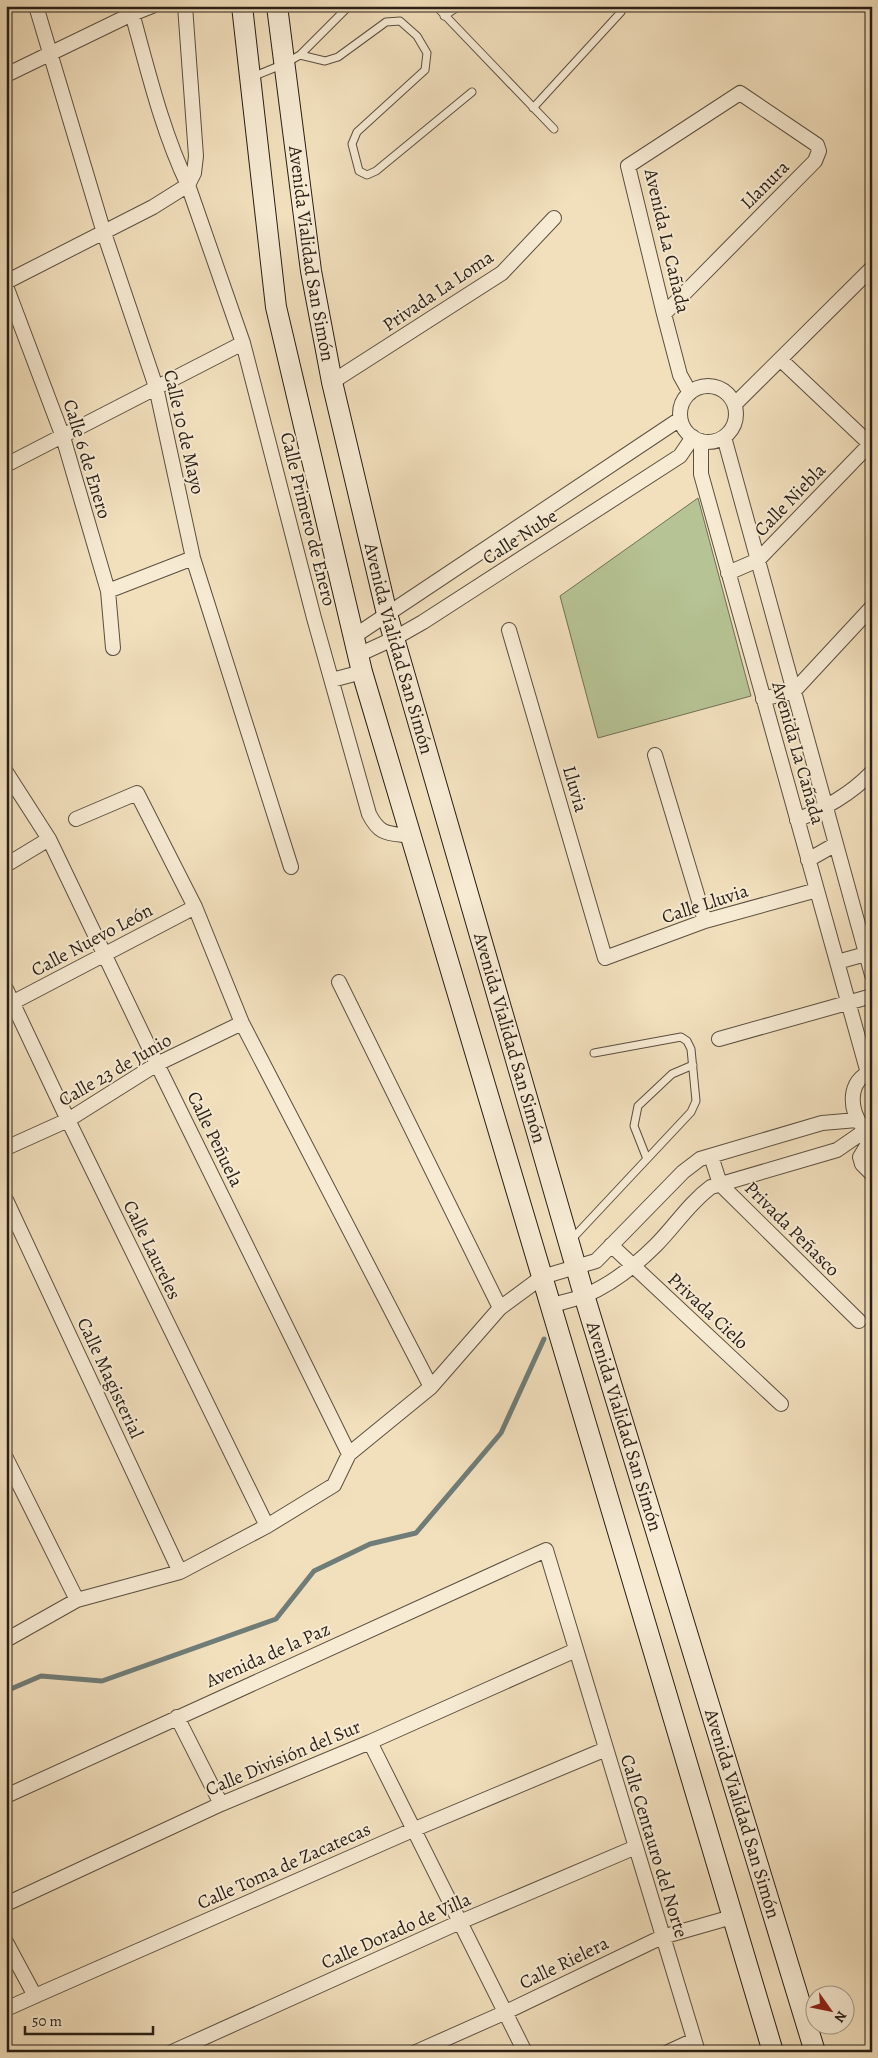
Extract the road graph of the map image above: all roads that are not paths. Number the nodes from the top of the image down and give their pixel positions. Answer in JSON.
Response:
{"nodes":[{"id":1,"x":36,"y":6,"type":"edge"},
{"id":2,"x":152,"y":6,"type":"edge"},
{"id":3,"x":185,"y":6,"type":"edge"},
{"id":4,"x":242,"y":6,"type":"edge"},
{"id":5,"x":277,"y":6,"type":"edge"},
{"id":6,"x":350,"y":6,"type":"edge"},
{"id":7,"x":436,"y":6,"type":"edge"},
{"id":8,"x":459,"y":6,"type":"edge"},
{"id":9,"x":623,"y":6,"type":"edge"},
{"id":10,"x":131,"y":10,"type":"edge"},
{"id":11,"x":444,"y":16,"type":"junction"},
{"id":12,"x":51,"y":53,"type":"junction"},
{"id":13,"x":292,"y":60,"type":"junction"},
{"id":14,"x":6,"y":75,"type":"edge"},
{"id":15,"x":252,"y":77,"type":"junction"},
{"id":16,"x":472,"y":92,"type":"dead end"},
{"id":17,"x":740,"y":93,"type":"joint"},
{"id":18,"x":533,"y":108,"type":"junction"},
{"id":19,"x":554,"y":129,"type":"dead end"},
{"id":20,"x":188,"y":185,"type":"junction"},
{"id":21,"x":554,"y":218,"type":"dead end"},
{"id":22,"x":104,"y":233,"type":"junction"},
{"id":23,"x":872,"y":268,"type":"edge"},
{"id":24,"x":6,"y":284,"type":"edge"},
{"id":25,"x":664,"y":314,"type":"junction"},
{"id":26,"x":243,"y":344,"type":"junction"},
{"id":27,"x":781,"y":360,"type":"junction"},
{"id":28,"x":332,"y":382,"type":"junction"},
{"id":29,"x":156,"y":387,"type":"junction"},
{"id":30,"x":690,"y":393,"type":"junction"},
{"id":31,"x":735,"y":404,"type":"junction"},
{"id":32,"x":680,"y":419,"type":"junction"},
{"id":33,"x":63,"y":437,"type":"junction"},
{"id":34,"x":724,"y":437,"type":"junction"},
{"id":35,"x":697,"y":439,"type":"junction"},
{"id":36,"x":871,"y":444,"type":"edge"},
{"id":37,"x":6,"y":465,"type":"edge"},
{"id":38,"x":193,"y":558,"type":"junction"},
{"id":39,"x":758,"y":560,"type":"junction"},
{"id":40,"x":728,"y":573,"type":"junction"},
{"id":41,"x":108,"y":592,"type":"junction"},
{"id":42,"x":872,"y":607,"type":"edge"},
{"id":43,"x":387,"y":614,"type":"junction"},
{"id":44,"x":509,"y":630,"type":"dead end"},
{"id":45,"x":395,"y":638,"type":"junction"},
{"id":46,"x":113,"y":648,"type":"dead end"},
{"id":47,"x":357,"y":655,"type":"junction"},
{"id":48,"x":332,"y":680,"type":"junction"},
{"id":49,"x":794,"y":691,"type":"junction"},
{"id":50,"x":763,"y":699,"type":"junction"},
{"id":51,"x":654,"y":755,"type":"dead end"},
{"id":52,"x":6,"y":772,"type":"edge"},
{"id":53,"x":872,"y":772,"type":"edge"},
{"id":54,"x":826,"y":807,"type":"junction"},
{"id":55,"x":76,"y":819,"type":"dead end"},
{"id":56,"x":797,"y":820,"type":"junction"},
{"id":57,"x":411,"y":836,"type":"junction"},
{"id":58,"x":49,"y":839,"type":"junction"},
{"id":59,"x":836,"y":844,"type":"junction"},
{"id":60,"x":808,"y":860,"type":"junction"},
{"id":61,"x":6,"y":865,"type":"edge"},
{"id":62,"x":291,"y":867,"type":"dead end"},
{"id":63,"x":817,"y":890,"type":"junction"},
{"id":64,"x":195,"y":907,"type":"junction"},
{"id":65,"x":705,"y":921,"type":"junction"},
{"id":66,"x":869,"y":951,"type":"edge"},
{"id":67,"x":105,"y":956,"type":"junction"},
{"id":68,"x":605,"y":958,"type":"joint"},
{"id":69,"x":837,"y":962,"type":"junction"},
{"id":70,"x":872,"y":975,"type":"edge"},
{"id":71,"x":339,"y":982,"type":"dead end"},
{"id":72,"x":6,"y":989,"type":"edge"},
{"id":73,"x":872,"y":996,"type":"edge"},
{"id":74,"x":848,"y":1002,"type":"junction"},
{"id":75,"x":9,"y":1004,"type":"edge"},
{"id":76,"x":242,"y":1023,"type":"junction"},
{"id":77,"x":719,"y":1039,"type":"dead end"},
{"id":78,"x":594,"y":1053,"type":"dead end"},
{"id":79,"x":157,"y":1064,"type":"junction"},
{"id":80,"x":693,"y":1065,"type":"junction"},
{"id":81,"x":870,"y":1072,"type":"edge"},
{"id":82,"x":68,"y":1120,"type":"junction"},
{"id":83,"x":867,"y":1130,"type":"edge"},
{"id":84,"x":6,"y":1148,"type":"edge"},
{"id":85,"x":711,"y":1156,"type":"junction"},
{"id":86,"x":646,"y":1158,"type":"junction"},
{"id":87,"x":872,"y":1174,"type":"edge"},
{"id":88,"x":720,"y":1184,"type":"junction"},
{"id":89,"x":6,"y":1200,"type":"edge"},
{"id":90,"x":569,"y":1242,"type":"junction"},
{"id":91,"x":611,"y":1245,"type":"junction"},
{"id":92,"x":632,"y":1266,"type":"junction"},
{"id":93,"x":576,"y":1267,"type":"junction"},
{"id":94,"x":542,"y":1277,"type":"junction"},
{"id":95,"x":584,"y":1296,"type":"junction"},
{"id":96,"x":550,"y":1306,"type":"junction"},
{"id":97,"x":500,"y":1308,"type":"junction"},
{"id":98,"x":859,"y":1321,"type":"dead end"},
{"id":99,"x":431,"y":1387,"type":"junction"},
{"id":100,"x":781,"y":1404,"type":"dead end"},
{"id":101,"x":350,"y":1454,"type":"junction"},
{"id":102,"x":6,"y":1458,"type":"edge"},
{"id":103,"x":267,"y":1526,"type":"junction"},
{"id":104,"x":546,"y":1550,"type":"joint"},
{"id":105,"x":180,"y":1572,"type":"junction"},
{"id":106,"x":77,"y":1600,"type":"junction"},
{"id":107,"x":6,"y":1640,"type":"edge"},
{"id":108,"x":576,"y":1650,"type":"junction"},
{"id":109,"x":177,"y":1717,"type":"junction"},
{"id":110,"x":370,"y":1742,"type":"junction"},
{"id":111,"x":606,"y":1749,"type":"junction"},
{"id":112,"x":6,"y":1796,"type":"edge"},
{"id":113,"x":221,"y":1804,"type":"junction"},
{"id":114,"x":415,"y":1829,"type":"junction"},
{"id":115,"x":636,"y":1847,"type":"junction"},
{"id":116,"x":6,"y":1904,"type":"edge"},
{"id":117,"x":732,"y":1917,"type":"junction"},
{"id":118,"x":460,"y":1922,"type":"junction"},
{"id":119,"x":662,"y":1937,"type":"junction"},
{"id":120,"x":6,"y":1942,"type":"edge"},
{"id":121,"x":35,"y":1996,"type":"junction"},
{"id":122,"x":6,"y":2009,"type":"edge"},
{"id":123,"x":506,"y":2012,"type":"junction"},
{"id":124,"x":696,"y":2046,"type":"edge"},
{"id":125,"x":172,"y":2052,"type":"edge"},
{"id":126,"x":416,"y":2052,"type":"edge"},
{"id":127,"x":525,"y":2052,"type":"edge"},
{"id":128,"x":668,"y":2052,"type":"edge"},
{"id":129,"x":773,"y":2052,"type":"edge"},
{"id":130,"x":815,"y":2052,"type":"edge"}],
"edges":[{"from":1,"to":12,"type":"street","name":"Calle 10 de Mayo"},
{"from":2,"to":10,"type":"street"},
{"from":3,"to":20,"type":"street"},
{"from":4,"to":15,"type":"main road","name":"Avenida Vialidad San Simón"},
{"from":5,"to":13,"type":"main road","name":"Avenida Vialidad San Simón"},
{"from":6,"to":13,"type":"lane"},
{"from":7,"to":11,"type":"lane"},
{"from":8,"to":11,"type":"lane"},
{"from":9,"to":18,"type":"lane"},
{"from":10,"to":12,"type":"street"},
{"from":10,"to":20,"type":"street","name":"Calle Primero de Enero"},
{"from":11,"to":18,"type":"lane"},
{"from":12,"to":14,"type":"street"},
{"from":12,"to":22,"type":"street","name":"Calle 10 de Mayo"},
{"from":13,"to":15,"type":"lane"},
{"from":13,"to":16,"type":"lane"},
{"from":13,"to":28,"type":"main road","name":"Avenida Vialidad San Simón"},
{"from":15,"to":47,"type":"main road","name":"Avenida Vialidad San Simón"},
{"from":17,"to":25,"type":"street","name":"Avenida La Cañada"},
{"from":17,"to":25,"type":"street","name":"Llanura"},
{"from":18,"to":19,"type":"lane"},
{"from":20,"to":22,"type":"street"},
{"from":20,"to":26,"type":"street","name":"Calle Primero de Enero"},
{"from":21,"to":28,"type":"street","name":"Privada La Loma"},
{"from":22,"to":24,"type":"street"},
{"from":22,"to":29,"type":"street","name":"Calle 10 de Mayo"},
{"from":23,"to":27,"type":"street"},
{"from":24,"to":33,"type":"street","name":"Calle 6 de Enero"},
{"from":25,"to":30,"type":"street","name":"Avenida La Cañada"},
{"from":26,"to":29,"type":"street"},
{"from":26,"to":48,"type":"street","name":"Calle Primero de Enero"},
{"from":27,"to":31,"type":"street"},
{"from":27,"to":36,"type":"street"},
{"from":28,"to":43,"type":"main road","name":"Avenida Vialidad San Simón"},
{"from":29,"to":33,"type":"street"},
{"from":29,"to":38,"type":"street","name":"Calle 10 de Mayo"},
{"from":30,"to":31,"type":"street"},
{"from":30,"to":32,"type":"street"},
{"from":31,"to":34,"type":"street"},
{"from":32,"to":35,"type":"street"},
{"from":32,"to":43,"type":"street","name":"Calle Nube"},
{"from":33,"to":37,"type":"street"},
{"from":33,"to":41,"type":"street","name":"Calle 6 de Enero"},
{"from":34,"to":35,"type":"street"},
{"from":34,"to":39,"type":"street","name":"Avenida La Cañada"},
{"from":35,"to":40,"type":"street","name":"Avenida La Cañada"},
{"from":35,"to":45,"type":"street","name":"Calle Nube"},
{"from":36,"to":39,"type":"street","name":"Calle Niebla"},
{"from":38,"to":41,"type":"street"},
{"from":38,"to":62,"type":"street","name":"Calle 10 de Mayo"},
{"from":39,"to":40,"type":"street","name":"Calle Niebla"},
{"from":39,"to":49,"type":"street","name":"Avenida La Cañada"},
{"from":40,"to":50,"type":"street","name":"Avenida La Cañada"},
{"from":41,"to":46,"type":"street","name":"Calle 6 de Enero"},
{"from":42,"to":49,"type":"street"},
{"from":43,"to":45,"type":"main road","name":"Avenida Vialidad San Simón"},
{"from":43,"to":47,"type":"street","name":"Calle Nube"},
{"from":44,"to":68,"type":"street","name":"Lluvia"},
{"from":45,"to":47,"type":"street","name":"Calle Nube"},
{"from":45,"to":90,"type":"main road","name":"Avenida Vialidad San Simón"},
{"from":47,"to":48,"type":"street"},
{"from":47,"to":57,"type":"main road","name":"Avenida Vialidad San Simón"},
{"from":48,"to":57,"type":"street","name":"Calle Primero de Enero"},
{"from":49,"to":50,"type":"street"},
{"from":49,"to":54,"type":"street","name":"Avenida La Cañada"},
{"from":50,"to":56,"type":"street","name":"Avenida La Cañada"},
{"from":51,"to":65,"type":"street"},
{"from":52,"to":58,"type":"street","name":"Calle Peñuela"},
{"from":53,"to":54,"type":"street"},
{"from":54,"to":56,"type":"street"},
{"from":54,"to":59,"type":"street","name":"Avenida La Cañada"},
{"from":55,"to":64,"type":"street"},
{"from":56,"to":60,"type":"street","name":"Avenida La Cañada"},
{"from":57,"to":94,"type":"main road","name":"Avenida Vialidad San Simón"},
{"from":58,"to":61,"type":"street"},
{"from":58,"to":67,"type":"street","name":"Calle Peñuela"},
{"from":59,"to":60,"type":"street"},
{"from":59,"to":66,"type":"street","name":"Avenida La Cañada"},
{"from":60,"to":63,"type":"street","name":"Avenida La Cañada"},
{"from":63,"to":65,"type":"street","name":"Calle Lluvia"},
{"from":63,"to":69,"type":"street","name":"Avenida La Cañada"},
{"from":64,"to":67,"type":"street","name":"Calle Nuevo León"},
{"from":64,"to":76,"type":"street"},
{"from":65,"to":68,"type":"street","name":"Calle Lluvia"},
{"from":66,"to":69,"type":"street"},
{"from":66,"to":70,"type":"street","name":"Avenida La Cañada"},
{"from":67,"to":75,"type":"street","name":"Calle Nuevo León"},
{"from":67,"to":79,"type":"street","name":"Calle Peñuela"},
{"from":69,"to":74,"type":"street","name":"Avenida La Cañada"},
{"from":71,"to":97,"type":"street"},
{"from":72,"to":75,"type":"street","name":"Calle Laureles"},
{"from":73,"to":74,"type":"street"},
{"from":74,"to":77,"type":"street"},
{"from":74,"to":81,"type":"street","name":"Avenida La Cañada"},
{"from":75,"to":82,"type":"street","name":"Calle Laureles"},
{"from":76,"to":79,"type":"street","name":"Calle 23 de Junio"},
{"from":76,"to":99,"type":"street"},
{"from":78,"to":80,"type":"lane"},
{"from":79,"to":82,"type":"street","name":"Calle 23 de Junio"},
{"from":79,"to":101,"type":"street","name":"Calle Peñuela"},
{"from":80,"to":86,"type":"lane"},
{"from":80,"to":86,"type":"lane"},
{"from":81,"to":83,"type":"street"},
{"from":82,"to":84,"type":"street","name":"Calle 23 de Junio"},
{"from":82,"to":103,"type":"street","name":"Calle Laureles"},
{"from":83,"to":85,"type":"street"},
{"from":83,"to":87,"type":"street"},
{"from":83,"to":88,"type":"street"},
{"from":85,"to":88,"type":"street","name":"Privada Peñasco"},
{"from":85,"to":91,"type":"street"},
{"from":86,"to":90,"type":"lane"},
{"from":88,"to":92,"type":"street"},
{"from":88,"to":98,"type":"street","name":"Privada Peñasco"},
{"from":89,"to":105,"type":"street","name":"Calle Magisterial"},
{"from":90,"to":93,"type":"main road","name":"Avenida Vialidad San Simón"},
{"from":91,"to":92,"type":"street","name":"Privada Cielo"},
{"from":91,"to":93,"type":"street"},
{"from":92,"to":95,"type":"street"},
{"from":92,"to":100,"type":"street","name":"Privada Cielo"},
{"from":93,"to":94,"type":"street"},
{"from":93,"to":95,"type":"main road","name":"Avenida Vialidad San Simón"},
{"from":94,"to":96,"type":"main road","name":"Avenida Vialidad San Simón"},
{"from":94,"to":97,"type":"street"},
{"from":95,"to":96,"type":"street"},
{"from":95,"to":130,"type":"main road","name":"Avenida Vialidad San Simón"},
{"from":96,"to":117,"type":"main road","name":"Avenida Vialidad San Simón"},
{"from":97,"to":99,"type":"street"},
{"from":99,"to":101,"type":"street"},
{"from":101,"to":103,"type":"street"},
{"from":102,"to":106,"type":"street"},
{"from":103,"to":105,"type":"street"},
{"from":104,"to":108,"type":"street","name":"Calle Centauro del Norte"},
{"from":104,"to":109,"type":"street","name":"Avenida de la Paz"},
{"from":105,"to":106,"type":"street"},
{"from":106,"to":107,"type":"street"},
{"from":108,"to":110,"type":"street","name":"Calle División del Sur"},
{"from":108,"to":111,"type":"street","name":"Calle Centauro del Norte"},
{"from":109,"to":112,"type":"street","name":"Avenida de la Paz"},
{"from":109,"to":113,"type":"street"},
{"from":110,"to":113,"type":"street","name":"Calle División del Sur"},
{"from":110,"to":114,"type":"street"},
{"from":111,"to":114,"type":"street","name":"Calle Toma de Zacatecas"},
{"from":111,"to":115,"type":"street","name":"Calle Centauro del Norte"},
{"from":113,"to":116,"type":"street","name":"Calle División del Sur"},
{"from":114,"to":118,"type":"street"},
{"from":114,"to":121,"type":"street","name":"Calle Toma de Zacatecas"},
{"from":115,"to":118,"type":"street","name":"Calle Dorado de Villa"},
{"from":115,"to":119,"type":"street","name":"Calle Centauro del Norte"},
{"from":117,"to":119,"type":"street","name":"Calle Rielera"},
{"from":117,"to":129,"type":"main road","name":"Avenida Vialidad San Simón"},
{"from":118,"to":123,"type":"street"},
{"from":118,"to":125,"type":"street","name":"Calle Dorado de Villa"},
{"from":119,"to":123,"type":"street","name":"Calle Rielera"},
{"from":119,"to":124,"type":"street","name":"Calle Centauro del Norte"},
{"from":120,"to":121,"type":"street"},
{"from":121,"to":122,"type":"street","name":"Calle Toma de Zacatecas"},
{"from":123,"to":126,"type":"street","name":"Calle Rielera"},
{"from":123,"to":127,"type":"street"},
{"from":124,"to":128,"type":"street"}]}
